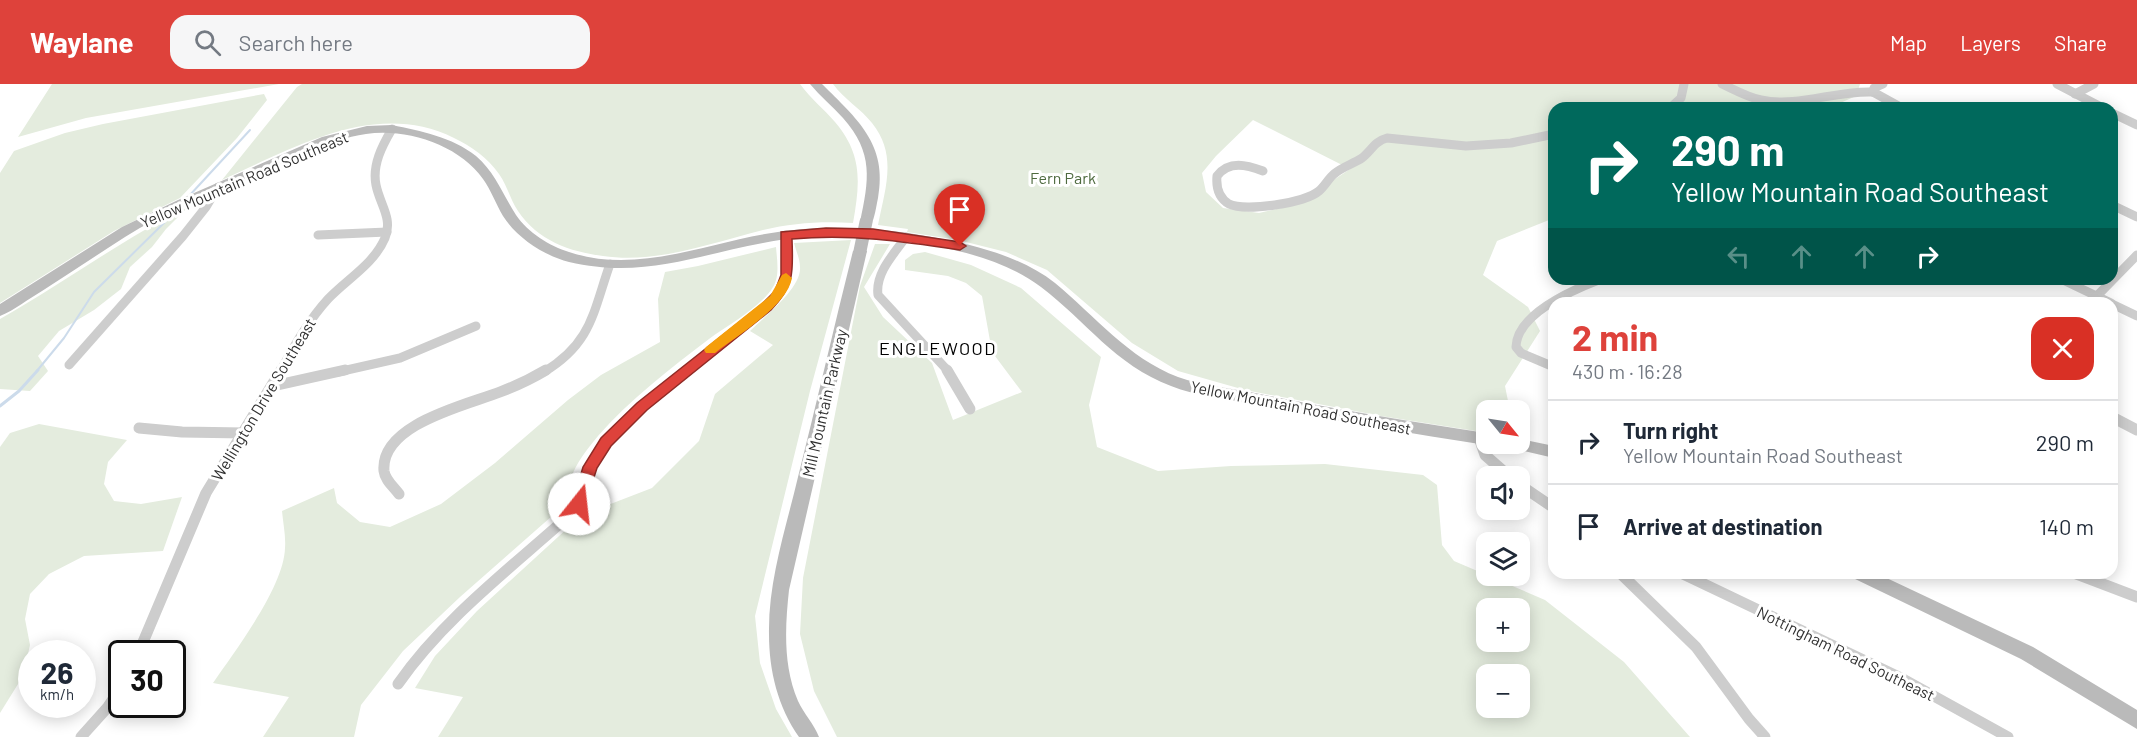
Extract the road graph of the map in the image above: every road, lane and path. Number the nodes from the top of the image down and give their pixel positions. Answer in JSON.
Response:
{"nodes":[{"id":1,"x":816,"y":84,"type":"edge"},
{"id":2,"x":1683,"y":84,"type":"edge"},
{"id":3,"x":1722,"y":84,"type":"edge"},
{"id":4,"x":1883,"y":84,"type":"edge"},
{"id":5,"x":2057,"y":84,"type":"edge"},
{"id":6,"x":2094,"y":84,"type":"edge"},
{"id":7,"x":1873,"y":92,"type":"junction"},
{"id":8,"x":2075,"y":94,"type":"junction"},
{"id":9,"x":1677,"y":102,"type":"edge"},
{"id":10,"x":1890,"y":102,"type":"edge"},
{"id":11,"x":2091,"y":102,"type":"edge"},
{"id":12,"x":2118,"y":115,"type":"edge"},
{"id":13,"x":2137,"y":125,"type":"edge"},
{"id":14,"x":392,"y":129,"type":"junction"},
{"id":15,"x":1548,"y":135,"type":"edge"},
{"id":16,"x":1263,"y":171,"type":"dead end"},
{"id":17,"x":218,"y":187,"type":"junction"},
{"id":18,"x":2118,"y":208,"type":"edge"},
{"id":19,"x":2137,"y":217,"type":"edge"},
{"id":20,"x":387,"y":232,"type":"junction"},
{"id":21,"x":318,"y":235,"type":"dead end"},
{"id":22,"x":786,"y":235,"type":"junction"},
{"id":23,"x":906,"y":237,"type":"junction"},
{"id":24,"x":2137,"y":255,"type":"edge"},
{"id":25,"x":610,"y":264,"type":"junction"},
{"id":26,"x":2118,"y":274,"type":"edge"},
{"id":27,"x":1587,"y":285,"type":"edge"},
{"id":28,"x":2071,"y":285,"type":"edge"},
{"id":29,"x":2108,"y":285,"type":"edge"},
{"id":30,"x":1560,"y":297,"type":"edge"},
{"id":31,"x":2091,"y":297,"type":"edge"},
{"id":32,"x":2096,"y":297,"type":"edge"},
{"id":33,"x":1548,"y":304,"type":"edge"},
{"id":34,"x":2118,"y":306,"type":"edge"},
{"id":35,"x":0,"y":310,"type":"edge"},
{"id":36,"x":2137,"y":316,"type":"edge"},
{"id":37,"x":476,"y":326,"type":"dead end"},
{"id":38,"x":1548,"y":364,"type":"edge"},
{"id":39,"x":69,"y":365,"type":"dead end"},
{"id":40,"x":273,"y":386,"type":"junction"},
{"id":41,"x":970,"y":409,"type":"dead end"},
{"id":42,"x":2118,"y":420,"type":"edge"},
{"id":43,"x":139,"y":428,"type":"dead end"},
{"id":44,"x":2137,"y":430,"type":"edge"},
{"id":45,"x":244,"y":433,"type":"junction"},
{"id":46,"x":1476,"y":437,"type":"edge"},
{"id":47,"x":1530,"y":447,"type":"edge"},
{"id":48,"x":1548,"y":451,"type":"edge"},
{"id":49,"x":1485,"y":454,"type":"edge"},
{"id":50,"x":1498,"y":466,"type":"edge"},
{"id":51,"x":399,"y":494,"type":"dead end"},
{"id":52,"x":1530,"y":494,"type":"edge"},
{"id":53,"x":1548,"y":505,"type":"edge"},
{"id":54,"x":1626,"y":579,"type":"edge"},
{"id":55,"x":1694,"y":579,"type":"edge"},
{"id":56,"x":1872,"y":579,"type":"edge"},
{"id":57,"x":2090,"y":579,"type":"edge"},
{"id":58,"x":2137,"y":597,"type":"edge"},
{"id":59,"x":144,"y":640,"type":"edge"},
{"id":60,"x":398,"y":684,"type":"dead end"},
{"id":61,"x":108,"y":707,"type":"edge"},
{"id":62,"x":2137,"y":720,"type":"edge"},
{"id":63,"x":81,"y":737,"type":"edge"},
{"id":64,"x":810,"y":737,"type":"edge"},
{"id":65,"x":1765,"y":737,"type":"edge"},
{"id":66,"x":2008,"y":737,"type":"edge"}],
"edges":[{"from":1,"to":64,"type":"street","name":"Mill Mountain Parkway","bridge":true},
{"from":2,"to":9,"type":"street"},
{"from":3,"to":7,"type":"street"},
{"from":4,"to":7,"type":"street"},
{"from":5,"to":8,"type":"street"},
{"from":6,"to":8,"type":"street"},
{"from":7,"to":10,"type":"street"},
{"from":8,"to":11,"type":"street"},
{"from":12,"to":13,"type":"street"},
{"from":14,"to":17,"type":"street","name":"Yellow Mountain Road Southeast"},
{"from":14,"to":20,"type":"street"},
{"from":14,"to":25,"type":"street","name":"Yellow Mountain Road Southeast"},
{"from":15,"to":16,"type":"street"},
{"from":17,"to":35,"type":"street","name":"Yellow Mountain Road Southeast"},
{"from":17,"to":39,"type":"street"},
{"from":18,"to":19,"type":"street"},
{"from":20,"to":21,"type":"street"},
{"from":20,"to":40,"type":"street","name":"Wellington Drive Southeast"},
{"from":22,"to":23,"type":"street","name":"Yellow Mountain Road Southeast"},
{"from":22,"to":25,"type":"street","name":"Yellow Mountain Road Southeast"},
{"from":22,"to":60,"type":"street"},
{"from":23,"to":41,"type":"street"},
{"from":23,"to":46,"type":"street","name":"Yellow Mountain Road Southeast"},
{"from":24,"to":26,"type":"street"},
{"from":25,"to":51,"type":"street"},
{"from":27,"to":30,"type":"street"},
{"from":28,"to":31,"type":"street"},
{"from":29,"to":32,"type":"street"},
{"from":33,"to":38,"type":"street"},
{"from":34,"to":36,"type":"street"},
{"from":37,"to":40,"type":"street"},
{"from":40,"to":45,"type":"street","name":"Wellington Drive Southeast"},
{"from":42,"to":44,"type":"street"},
{"from":43,"to":45,"type":"street"},
{"from":45,"to":59,"type":"street","name":"Wellington Drive Southeast"},
{"from":47,"to":48,"type":"street"},
{"from":49,"to":50,"type":"street"},
{"from":52,"to":53,"type":"street"},
{"from":54,"to":65,"type":"street"},
{"from":55,"to":66,"type":"street","name":"Nottingham Road Southeast"},
{"from":56,"to":62,"type":"street"},
{"from":57,"to":58,"type":"street"},
{"from":61,"to":63,"type":"street"}]}
